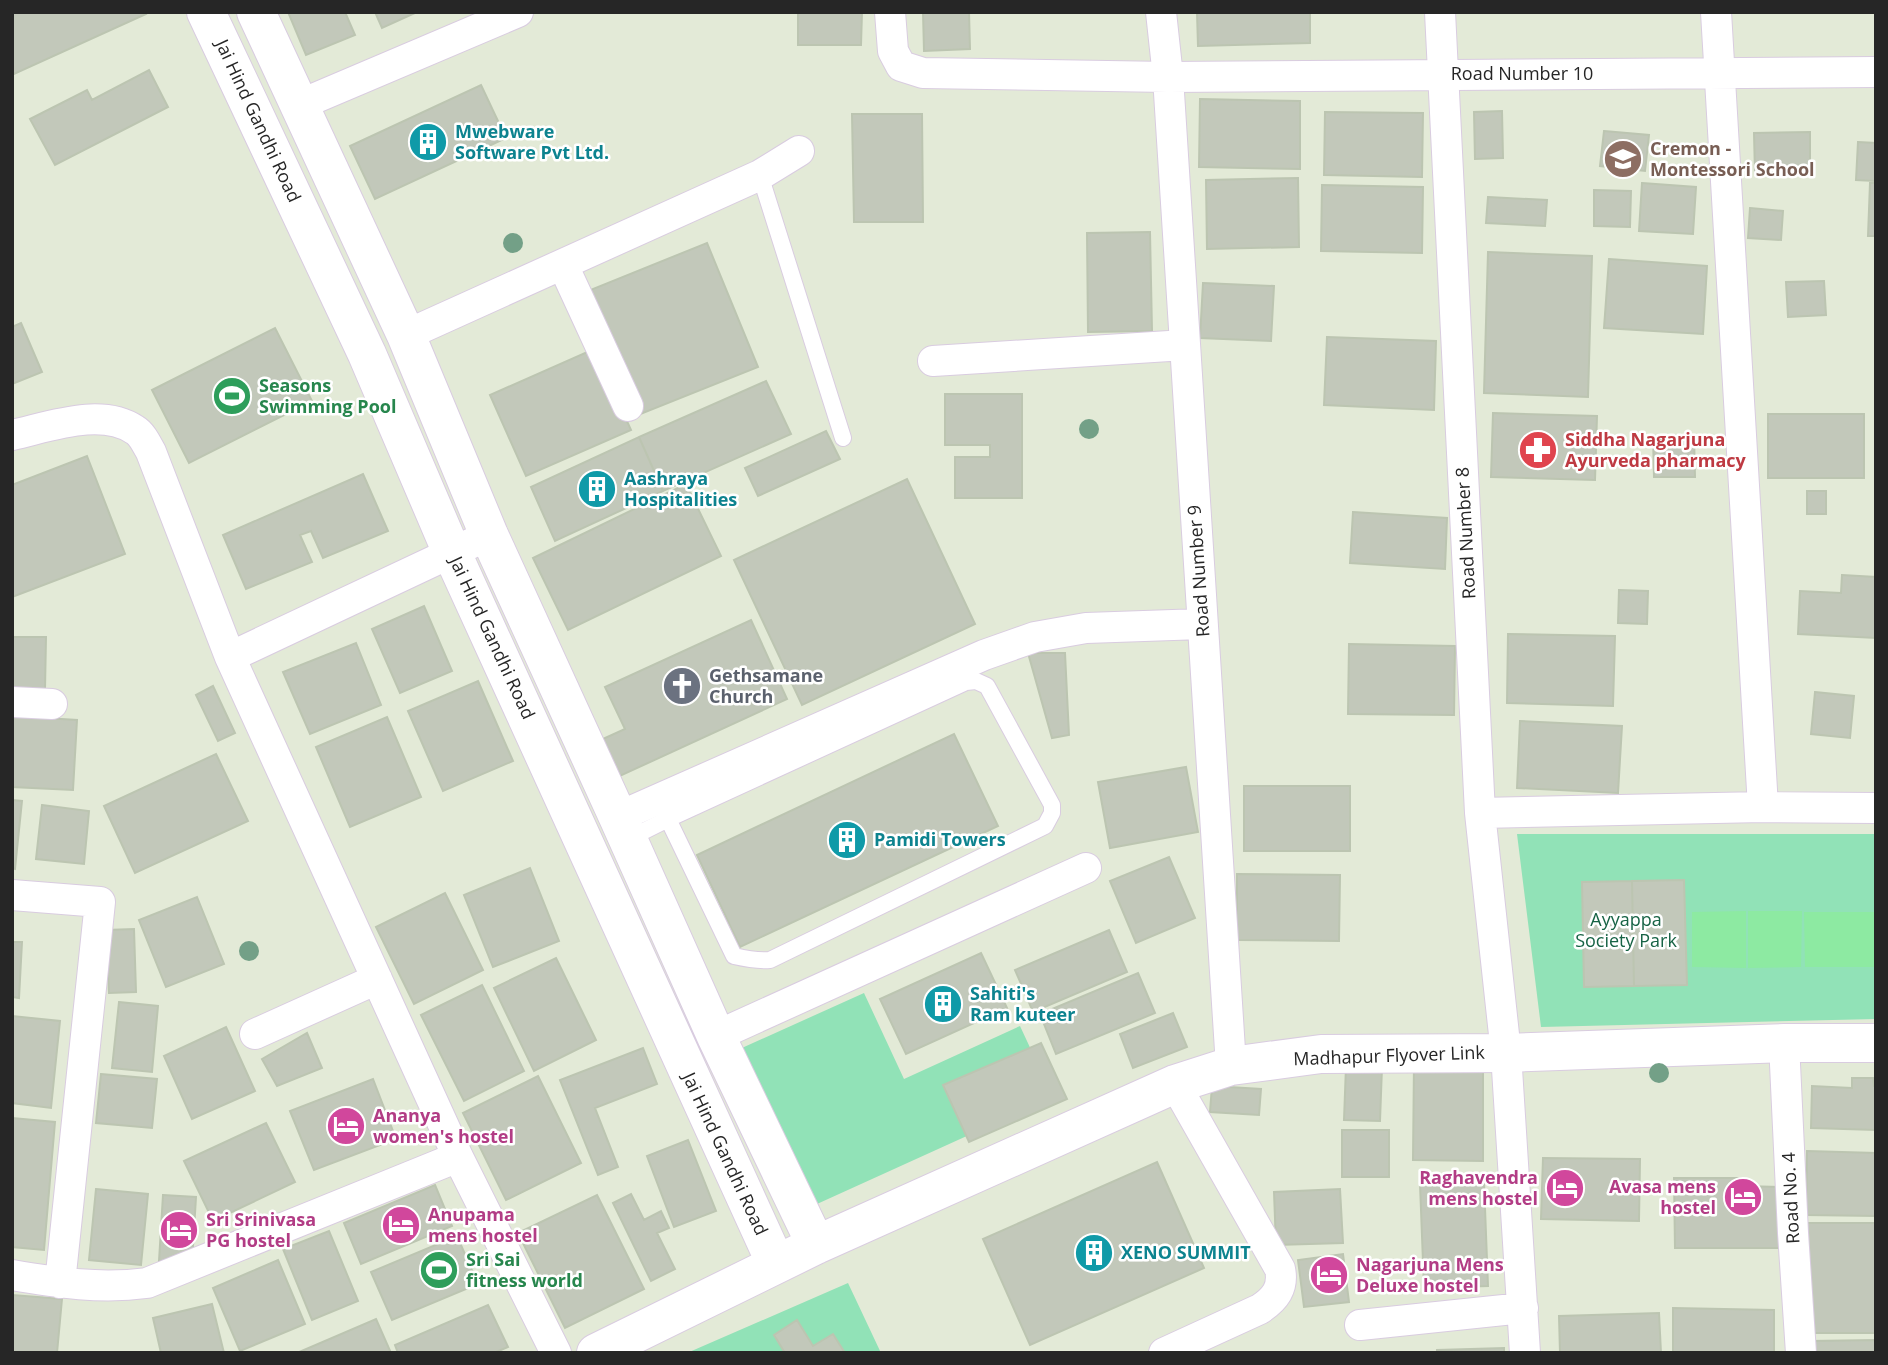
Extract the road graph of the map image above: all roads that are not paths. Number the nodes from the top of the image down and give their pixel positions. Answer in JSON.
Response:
{"nodes":[{"id":1,"x":206,"y":12,"type":"edge"},
{"id":2,"x":256,"y":12,"type":"edge"},
{"id":3,"x":518,"y":12,"type":"edge"},
{"id":4,"x":890,"y":12,"type":"edge"},
{"id":5,"x":1161,"y":12,"type":"edge"},
{"id":6,"x":1440,"y":12,"type":"edge"},
{"id":7,"x":1716,"y":12,"type":"edge"},
{"id":8,"x":1876,"y":72,"type":"edge"},
{"id":9,"x":1720,"y":73,"type":"junction"},
{"id":10,"x":1442,"y":74,"type":"junction"},
{"id":11,"x":1168,"y":77,"type":"junction"},
{"id":12,"x":299,"y":105,"type":"junction"},
{"id":13,"x":799,"y":151,"type":"dead end"},
{"id":14,"x":760,"y":175,"type":"junction"},
{"id":15,"x":563,"y":265,"type":"junction"},
{"id":16,"x":406,"y":335,"type":"junction"},
{"id":17,"x":1185,"y":345,"type":"junction"},
{"id":18,"x":933,"y":361,"type":"dead end"},
{"id":19,"x":628,"y":406,"type":"dead end"},
{"id":20,"x":12,"y":435,"type":"edge"},
{"id":21,"x":843,"y":438,"type":"dead end"},
{"id":22,"x":489,"y":536,"type":"junction"},
{"id":23,"x":452,"y":553,"type":"junction"},
{"id":24,"x":1202,"y":624,"type":"junction"},
{"id":25,"x":230,"y":657,"type":"junction"},
{"id":26,"x":962,"y":674,"type":"junction"},
{"id":27,"x":12,"y":702,"type":"edge"},
{"id":28,"x":52,"y":704,"type":"dead end"},
{"id":29,"x":1763,"y":807,"type":"junction"},
{"id":30,"x":1876,"y":808,"type":"edge"},
{"id":31,"x":1480,"y":814,"type":"junction"},
{"id":32,"x":668,"y":820,"type":"junction"},
{"id":33,"x":623,"y":828,"type":"junction"},
{"id":34,"x":1086,"y":868,"type":"dead end"},
{"id":35,"x":12,"y":895,"type":"edge"},
{"id":36,"x":377,"y":979,"type":"junction"},
{"id":37,"x":255,"y":1034,"type":"dead end"},
{"id":38,"x":716,"y":1036,"type":"junction"},
{"id":39,"x":1784,"y":1043,"type":"junction"},
{"id":40,"x":1876,"y":1043,"type":"edge"},
{"id":41,"x":1506,"y":1053,"type":"junction"},
{"id":42,"x":1231,"y":1066,"type":"junction"},
{"id":43,"x":1175,"y":1084,"type":"junction"},
{"id":44,"x":458,"y":1157,"type":"junction"},
{"id":45,"x":816,"y":1245,"type":"junction"},
{"id":46,"x":776,"y":1264,"type":"junction"},
{"id":47,"x":12,"y":1275,"type":"edge"},
{"id":48,"x":60,"y":1283,"type":"junction"},
{"id":49,"x":1522,"y":1308,"type":"junction"},
{"id":50,"x":1360,"y":1325,"type":"dead end"},
{"id":51,"x":556,"y":1353,"type":"edge"},
{"id":52,"x":596,"y":1353,"type":"edge"},
{"id":53,"x":1164,"y":1353,"type":"edge"},
{"id":54,"x":1525,"y":1353,"type":"edge"},
{"id":55,"x":1801,"y":1353,"type":"edge"}],
"edges":[{"from":1,"to":23,"type":"street","name":"Jai Hind Gandhi Road"},
{"from":2,"to":12,"type":"street"},
{"from":3,"to":12,"type":"street"},
{"from":4,"to":11,"type":"street","name":"Road Number 10"},
{"from":5,"to":11,"type":"street","name":"Road Number 9"},
{"from":6,"to":10,"type":"street","name":"Road Number 8"},
{"from":7,"to":9,"type":"street"},
{"from":8,"to":9,"type":"street","name":"Road Number 10"},
{"from":9,"to":10,"type":"street","name":"Road Number 10"},
{"from":9,"to":29,"type":"street"},
{"from":10,"to":11,"type":"street","name":"Road Number 10"},
{"from":10,"to":31,"type":"street","name":"Road Number 8"},
{"from":11,"to":17,"type":"street","name":"Road Number 9"},
{"from":12,"to":16,"type":"street"},
{"from":13,"to":14,"type":"street"},
{"from":14,"to":15,"type":"street"},
{"from":14,"to":21,"type":"lane"},
{"from":15,"to":16,"type":"street"},
{"from":15,"to":19,"type":"street"},
{"from":16,"to":22,"type":"street"},
{"from":17,"to":18,"type":"street"},
{"from":17,"to":24,"type":"street","name":"Road Number 9"},
{"from":20,"to":25,"type":"street"},
{"from":22,"to":23,"type":"street"},
{"from":22,"to":33,"type":"street"},
{"from":23,"to":25,"type":"street"},
{"from":23,"to":46,"type":"street","name":"Jai Hind Gandhi Road"},
{"from":24,"to":26,"type":"street"},
{"from":24,"to":42,"type":"street","name":"Road Number 9"},
{"from":25,"to":36,"type":"street"},
{"from":26,"to":32,"type":"lane"},
{"from":26,"to":32,"type":"lane"},
{"from":26,"to":33,"type":"street"},
{"from":27,"to":28,"type":"street"},
{"from":29,"to":30,"type":"street"},
{"from":29,"to":31,"type":"street"},
{"from":31,"to":41,"type":"street","name":"Road Number 8"},
{"from":32,"to":33,"type":"lane"},
{"from":33,"to":38,"type":"street"},
{"from":34,"to":38,"type":"street"},
{"from":35,"to":48,"type":"street"},
{"from":36,"to":37,"type":"street"},
{"from":36,"to":44,"type":"street"},
{"from":38,"to":45,"type":"street"},
{"from":39,"to":40,"type":"street","name":"Madhapur Flyover Link"},
{"from":39,"to":41,"type":"street","name":"Madhapur Flyover Link"},
{"from":39,"to":55,"type":"street","name":"Road No. 4"},
{"from":41,"to":42,"type":"street","name":"Madhapur Flyover Link"},
{"from":41,"to":49,"type":"street","name":"Road Number 8"},
{"from":42,"to":43,"type":"street","name":"Madhapur Flyover Link"},
{"from":43,"to":45,"type":"street","name":"Madhapur Flyover Link"},
{"from":43,"to":53,"type":"street"},
{"from":44,"to":48,"type":"street"},
{"from":44,"to":51,"type":"street"},
{"from":45,"to":46,"type":"street","name":"Madhapur Flyover Link"},
{"from":46,"to":52,"type":"street","name":"Madhapur Flyover Link"},
{"from":47,"to":48,"type":"street"},
{"from":49,"to":50,"type":"street"},
{"from":49,"to":54,"type":"street","name":"Road Number 8"}]}
